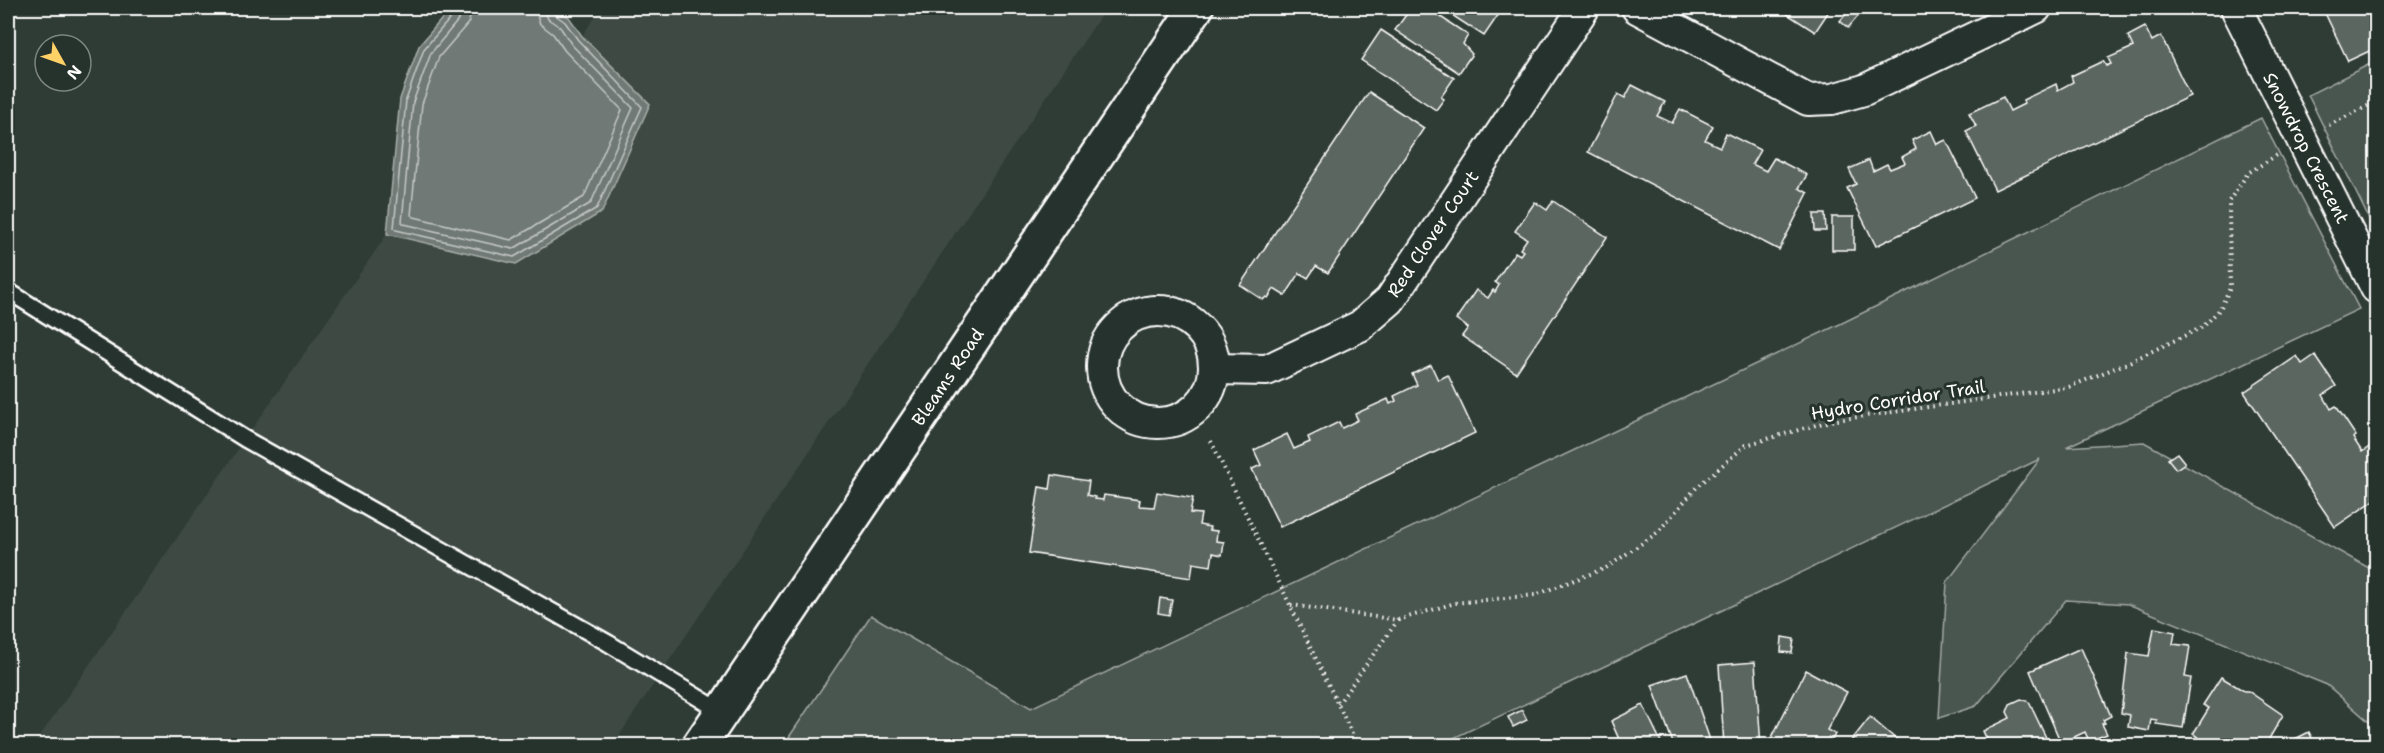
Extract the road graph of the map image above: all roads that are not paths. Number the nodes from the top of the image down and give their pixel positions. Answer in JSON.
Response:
{"nodes":[{"id":1,"x":1196,"y":8,"type":"edge"},
{"id":2,"x":1584,"y":8,"type":"edge"},
{"id":3,"x":1637,"y":8,"type":"edge"},
{"id":4,"x":2036,"y":8,"type":"edge"},
{"id":5,"x":2236,"y":8,"type":"edge"},
{"id":6,"x":2376,"y":288,"type":"edge"},
{"id":7,"x":8,"y":291,"type":"edge"},
{"id":8,"x":1215,"y":369,"type":"dead end"},
{"id":9,"x":723,"y":712,"type":"junction"},
{"id":10,"x":699,"y":746,"type":"edge"}],
"edges":[{"from":1,"to":9,"type":"main road","name":"Bleams Road"},
{"from":2,"to":8,"type":"street","name":"Red Clover Court"},
{"from":3,"to":4,"type":"street"},
{"from":5,"to":6,"type":"street","name":"Snowdrop Crescent"},
{"from":7,"to":9,"type":"lane"},
{"from":9,"to":10,"type":"main road","name":"Bleams Road"}]}
